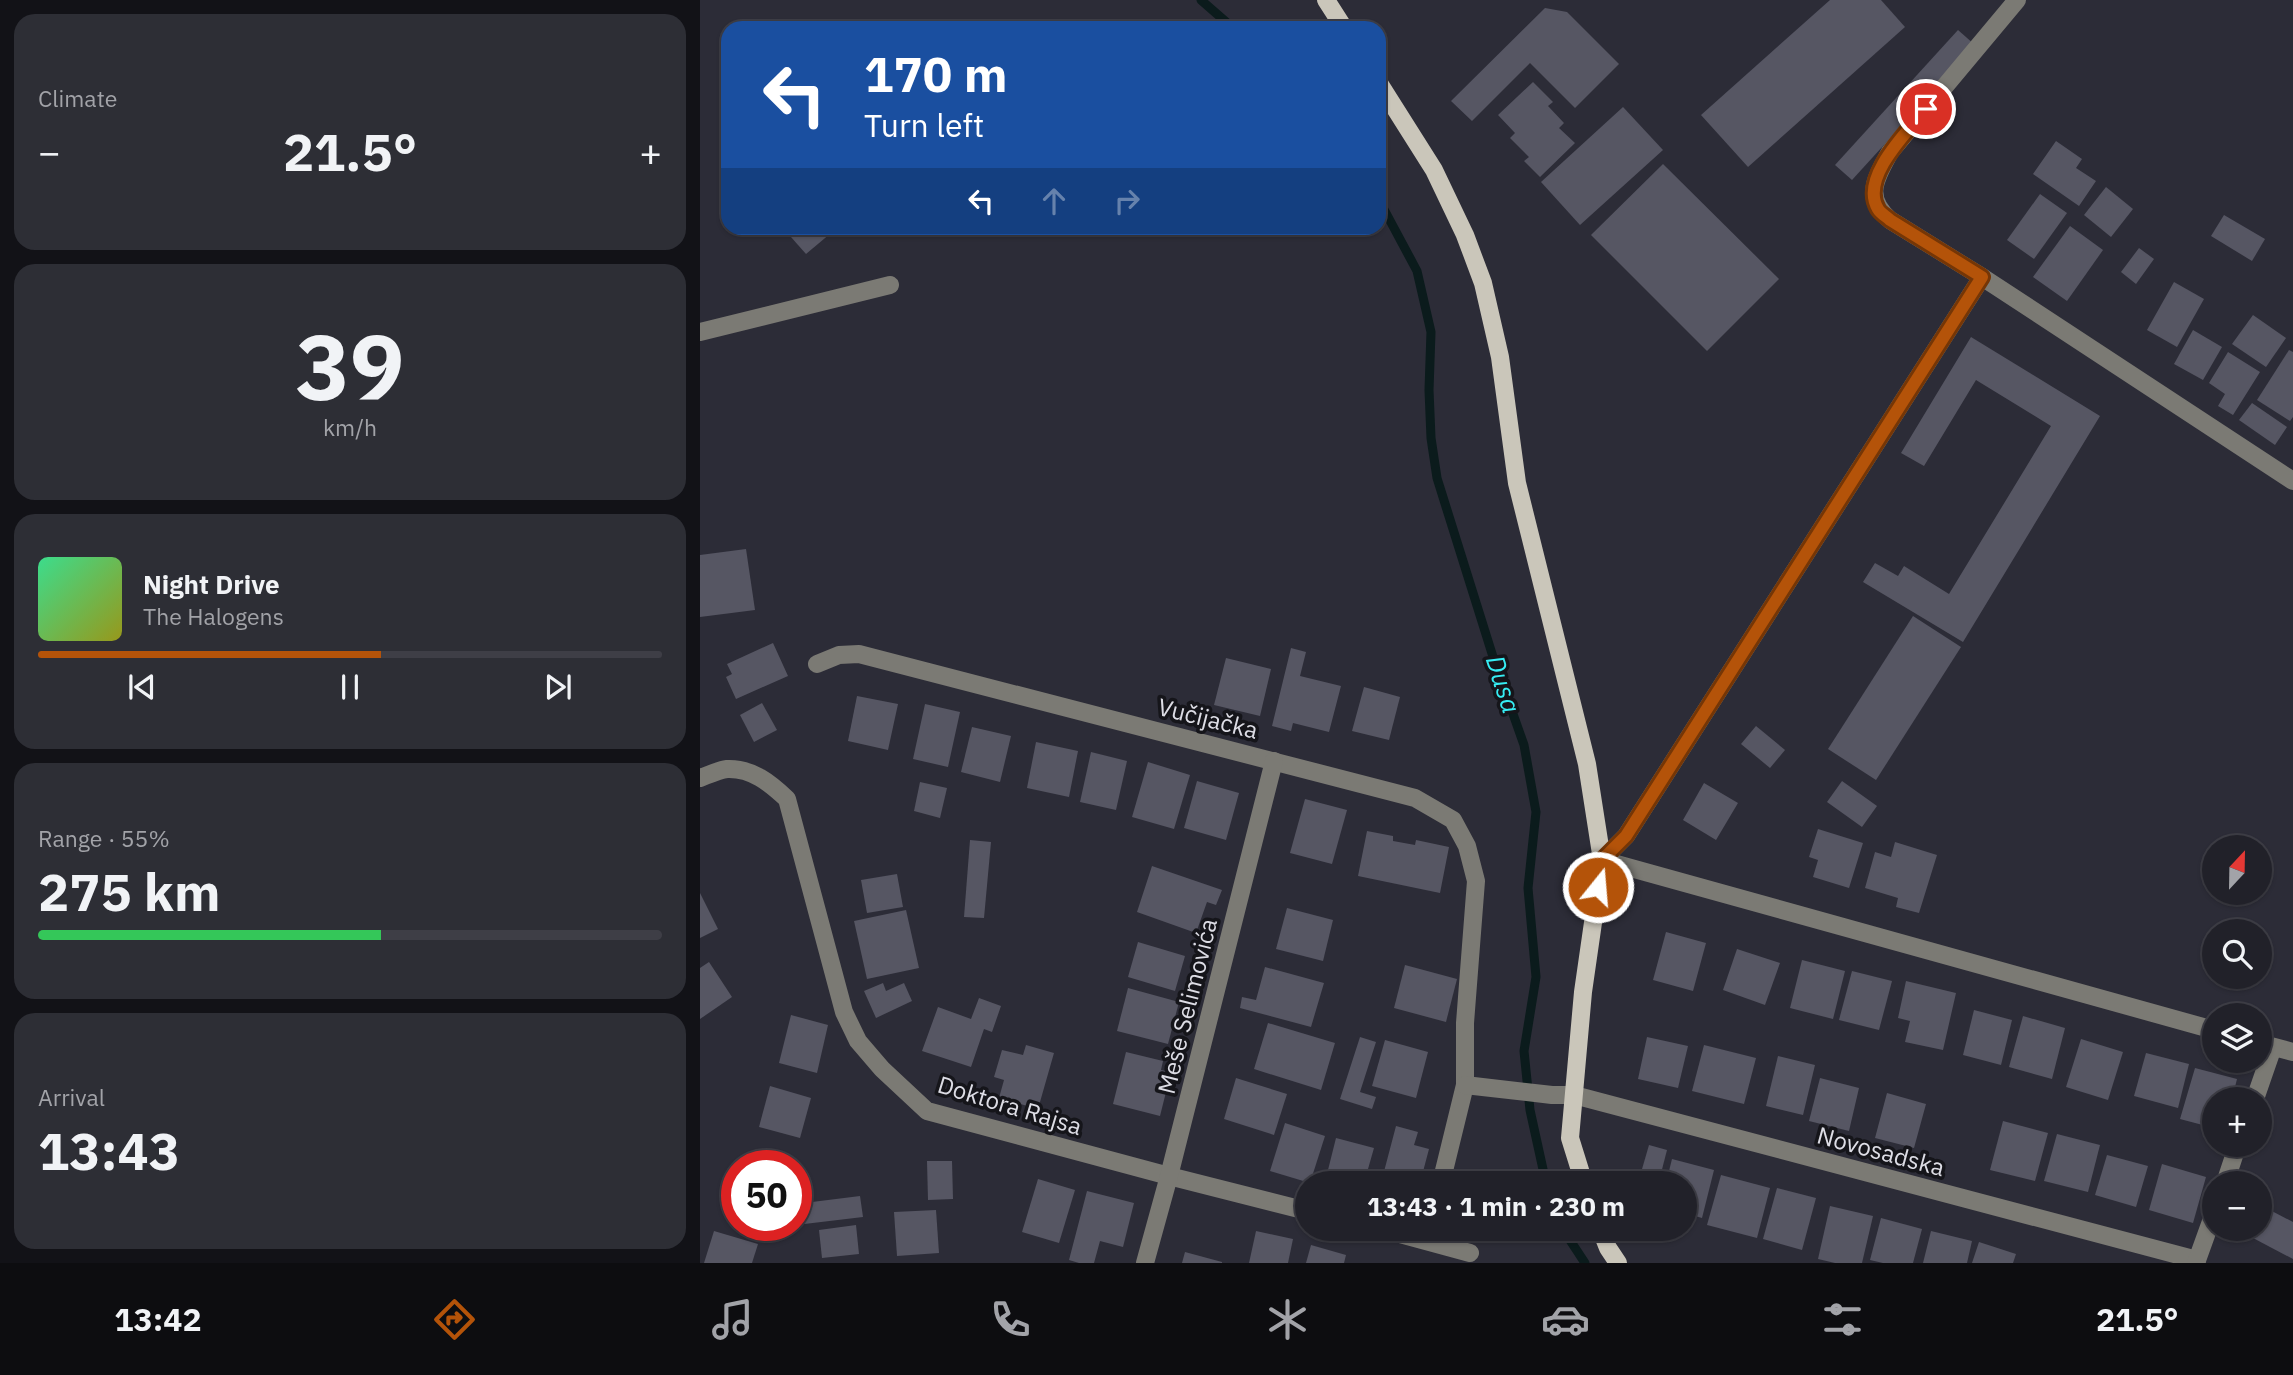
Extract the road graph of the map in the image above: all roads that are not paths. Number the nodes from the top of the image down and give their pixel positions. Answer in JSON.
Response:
{"nodes":[{"id":1,"x":1326,"y":0,"type":"edge"},
{"id":2,"x":2017,"y":0,"type":"edge"},
{"id":3,"x":1340,"y":21,"type":"edge"},
{"id":4,"x":1386,"y":94,"type":"edge"},
{"id":5,"x":1982,"y":277,"type":"junction"},
{"id":6,"x":890,"y":285,"type":"dead end"},
{"id":7,"x":700,"y":332,"type":"edge"},
{"id":8,"x":2293,"y":481,"type":"edge"},
{"id":9,"x":817,"y":664,"type":"dead end"},
{"id":10,"x":1274,"y":761,"type":"junction"},
{"id":11,"x":700,"y":778,"type":"edge"},
{"id":12,"x":1602,"y":860,"type":"junction"},
{"id":13,"x":2202,"y":1027,"type":"edge"},
{"id":14,"x":2272,"y":1047,"type":"edge"},
{"id":15,"x":2293,"y":1052,"type":"edge"},
{"id":16,"x":1465,"y":1085,"type":"junction"},
{"id":17,"x":1574,"y":1095,"type":"junction"},
{"id":18,"x":1444,"y":1171,"type":"edge"},
{"id":19,"x":1580,"y":1171,"type":"edge"},
{"id":20,"x":1169,"y":1176,"type":"junction"},
{"id":21,"x":1295,"y":1208,"type":"edge"},
{"id":22,"x":1443,"y":1241,"type":"edge"},
{"id":23,"x":1605,"y":1241,"type":"edge"},
{"id":24,"x":2204,"y":1241,"type":"edge"},
{"id":25,"x":1471,"y":1253,"type":"dead end"},
{"id":26,"x":2196,"y":1262,"type":"edge"},
{"id":27,"x":1144,"y":1263,"type":"edge"},
{"id":28,"x":1618,"y":1263,"type":"edge"}],
"edges":[{"from":1,"to":3,"type":"main road"},
{"from":2,"to":5,"type":"street"},
{"from":4,"to":12,"type":"main road"},
{"from":5,"to":8,"type":"street"},
{"from":5,"to":12,"type":"street"},
{"from":6,"to":7,"type":"street"},
{"from":9,"to":10,"type":"street","name":"Vučijačka"},
{"from":10,"to":16,"type":"street","name":"Vučijačka"},
{"from":10,"to":20,"type":"street","name":"Meše Selimovića"},
{"from":11,"to":20,"type":"street","name":"Doktora Rajsa"},
{"from":12,"to":13,"type":"street"},
{"from":12,"to":17,"type":"main road"},
{"from":14,"to":15,"type":"street"},
{"from":16,"to":17,"type":"street","name":"Novosadska"},
{"from":16,"to":18,"type":"street"},
{"from":17,"to":19,"type":"main road"},
{"from":17,"to":26,"type":"street","name":"Novosadska"},
{"from":20,"to":21,"type":"street","name":"Doktora Rajsa"},
{"from":20,"to":27,"type":"street","name":"Meše Selimovića"},
{"from":22,"to":25,"type":"street"},
{"from":23,"to":28,"type":"main road"},
{"from":24,"to":26,"type":"street","name":"Novosadska"}]}
